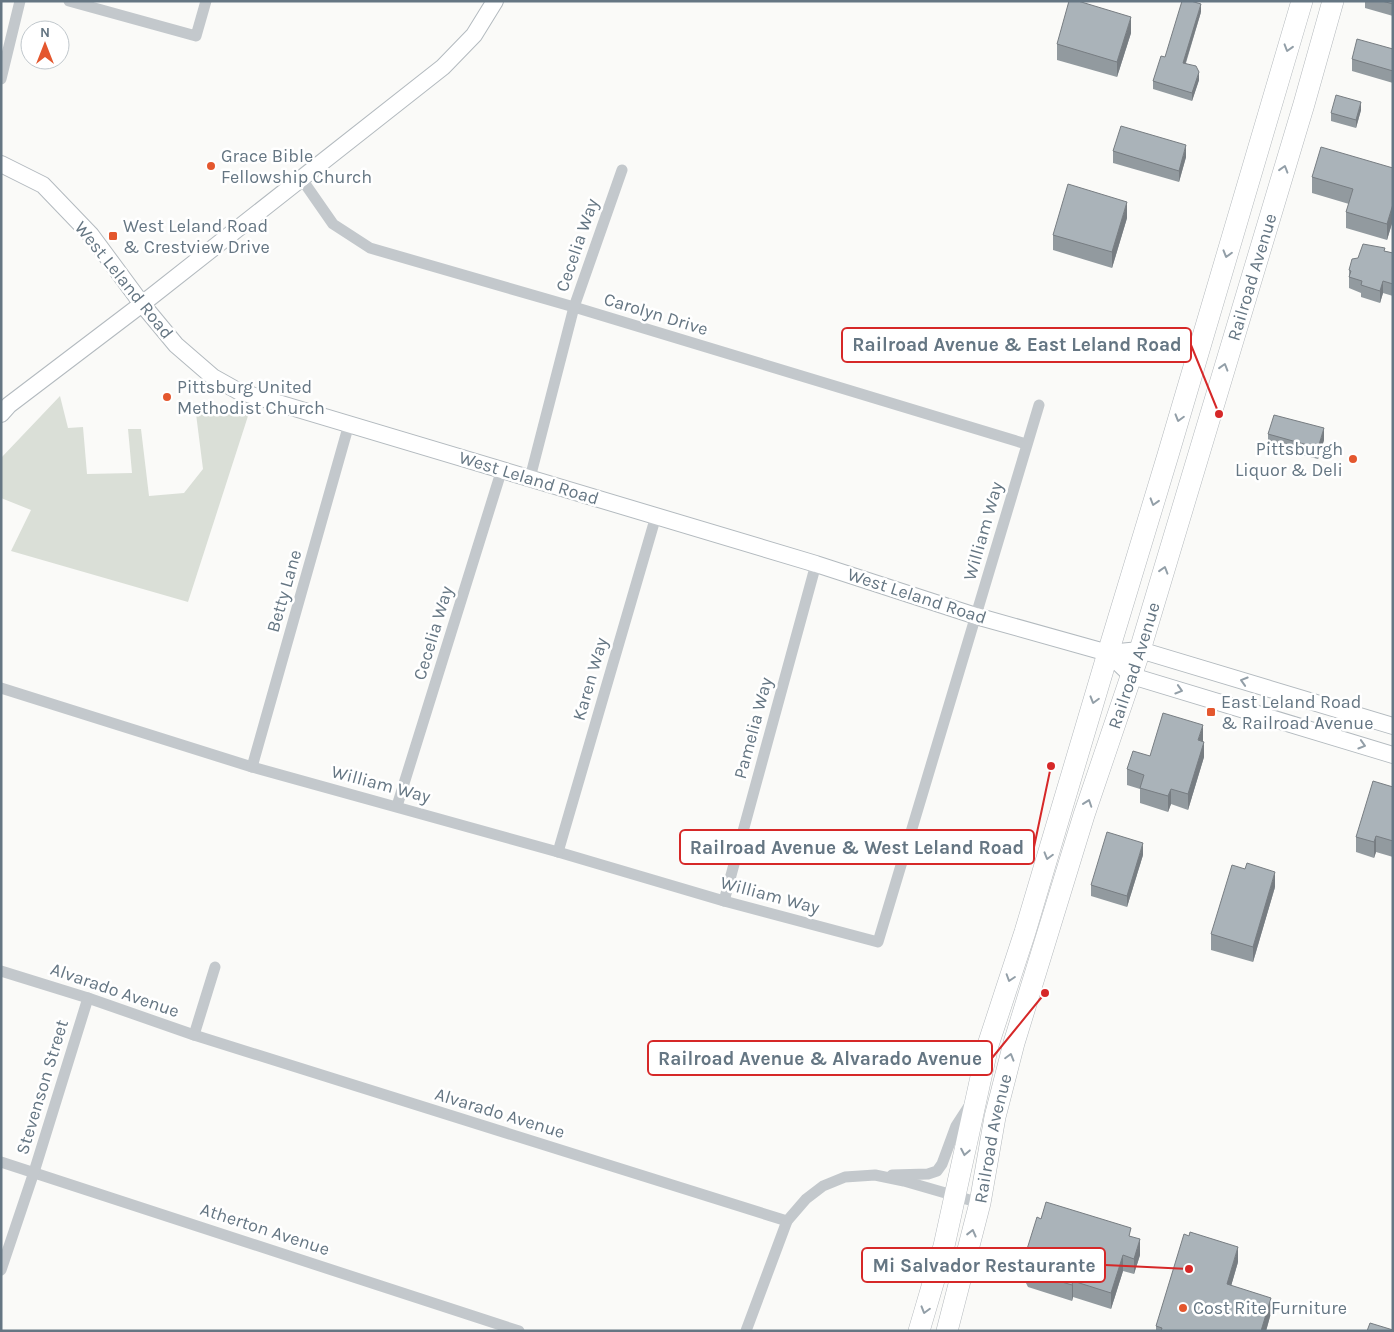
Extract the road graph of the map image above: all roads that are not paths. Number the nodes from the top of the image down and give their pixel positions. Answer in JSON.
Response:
{"nodes":[{"id":1,"x":20,"y":1,"type":"edge"},
{"id":2,"x":69,"y":1,"type":"edge"},
{"id":3,"x":206,"y":1,"type":"edge"},
{"id":4,"x":495,"y":1,"type":"edge"},
{"id":5,"x":1333,"y":1,"type":"edge"},
{"id":6,"x":1301,"y":4,"type":"edge"},
{"id":7,"x":1,"y":79,"type":"edge"},
{"id":8,"x":1304,"y":104,"type":"junction"},
{"id":9,"x":1,"y":164,"type":"edge"},
{"id":10,"x":622,"y":170,"type":"dead end"},
{"id":11,"x":301,"y":178,"type":"junction"},
{"id":12,"x":142,"y":304,"type":"junction"},
{"id":13,"x":574,"y":307,"type":"junction"},
{"id":14,"x":1039,"y":405,"type":"dead end"},
{"id":15,"x":4,"y":406,"type":"edge"},
{"id":16,"x":350,"y":424,"type":"junction"},
{"id":17,"x":1026,"y":444,"type":"junction"},
{"id":18,"x":502,"y":469,"type":"junction"},
{"id":19,"x":530,"y":478,"type":"junction"},
{"id":20,"x":656,"y":516,"type":"junction"},
{"id":21,"x":816,"y":564,"type":"junction"},
{"id":22,"x":976,"y":616,"type":"junction"},
{"id":23,"x":1140,"y":650,"type":"junction"},
{"id":24,"x":1108,"y":653,"type":"junction"},
{"id":25,"x":1132,"y":676,"type":"junction"},
{"id":26,"x":1,"y":688,"type":"edge"},
{"id":27,"x":1393,"y":726,"type":"edge"},
{"id":28,"x":1393,"y":755,"type":"edge"},
{"id":29,"x":252,"y":767,"type":"junction"},
{"id":30,"x":397,"y":806,"type":"junction"},
{"id":31,"x":558,"y":852,"type":"junction"},
{"id":32,"x":724,"y":901,"type":"junction"},
{"id":33,"x":215,"y":967,"type":"dead end"},
{"id":34,"x":1,"y":971,"type":"edge"},
{"id":35,"x":88,"y":998,"type":"junction"},
{"id":36,"x":194,"y":1035,"type":"junction"},
{"id":37,"x":977,"y":1094,"type":"junction"},
{"id":38,"x":1,"y":1162,"type":"edge"},
{"id":39,"x":34,"y":1172,"type":"junction"},
{"id":40,"x":875,"y":1175,"type":"junction"},
{"id":41,"x":955,"y":1196,"type":"junction"},
{"id":42,"x":980,"y":1203,"type":"junction"},
{"id":43,"x":788,"y":1221,"type":"junction"},
{"id":44,"x":1,"y":1270,"type":"edge"},
{"id":45,"x":518,"y":1331,"type":"edge"},
{"id":46,"x":746,"y":1331,"type":"edge"},
{"id":47,"x":919,"y":1331,"type":"edge"},
{"id":48,"x":947,"y":1331,"type":"edge"}],
"edges":[{"from":1,"to":7,"type":"street"},
{"from":2,"to":3,"type":"street"},
{"from":4,"to":11,"type":"main road"},
{"from":5,"to":8,"type":"highway","name":"Railroad Avenue"},
{"from":6,"to":8,"type":"highway"},
{"from":6,"to":24,"type":"highway","name":"Railroad Avenue","one_way":true},
{"from":23,"to":8,"type":"highway","name":"Railroad Avenue","one_way":true},
{"from":9,"to":12,"type":"main road","name":"West Leland Road"},
{"from":10,"to":13,"type":"street","name":"Cecelia Way"},
{"from":11,"to":12,"type":"main road"},
{"from":11,"to":13,"type":"street","name":"Carolyn Drive"},
{"from":12,"to":15,"type":"main road"},
{"from":12,"to":16,"type":"main road","name":"West Leland Road"},
{"from":13,"to":17,"type":"street","name":"Carolyn Drive"},
{"from":13,"to":19,"type":"street","name":"Cecelia Way"},
{"from":14,"to":17,"type":"street","name":"William Way"},
{"from":16,"to":18,"type":"main road","name":"West Leland Road"},
{"from":16,"to":29,"type":"street","name":"Betty Lane"},
{"from":17,"to":22,"type":"street","name":"William Way"},
{"from":18,"to":19,"type":"main road","name":"West Leland Road"},
{"from":18,"to":30,"type":"street","name":"Cecelia Way"},
{"from":19,"to":20,"type":"main road","name":"West Leland Road"},
{"from":20,"to":21,"type":"main road","name":"West Leland Road"},
{"from":20,"to":31,"type":"street","name":"Karen Way"},
{"from":21,"to":22,"type":"main road","name":"West Leland Road"},
{"from":21,"to":32,"type":"street","name":"Pamelia Way"},
{"from":22,"to":24,"type":"main road","name":"West Leland Road"},
{"from":22,"to":32,"type":"street","name":"William Way"},
{"from":23,"to":24,"type":"main road","name":"West Leland Road"},
{"from":23,"to":25,"type":"highway","name":"Railroad Avenue"},
{"from":27,"to":23,"type":"main road","one_way":true},
{"from":24,"to":25,"type":"main road"},
{"from":24,"to":37,"type":"highway","name":"Railroad Avenue","one_way":true},
{"from":25,"to":28,"type":"main road","one_way":true},
{"from":42,"to":25,"type":"highway","name":"Railroad Avenue","one_way":true},
{"from":26,"to":29,"type":"street","name":"William Way"},
{"from":29,"to":30,"type":"street","name":"William Way"},
{"from":30,"to":31,"type":"street","name":"William Way"},
{"from":31,"to":32,"type":"street","name":"William Way"},
{"from":33,"to":36,"type":"street"},
{"from":34,"to":35,"type":"street","name":"Alvarado Avenue"},
{"from":35,"to":36,"type":"street","name":"Alvarado Avenue"},
{"from":35,"to":39,"type":"street","name":"Stevenson Street"},
{"from":36,"to":43,"type":"street","name":"Alvarado Avenue"},
{"from":37,"to":40,"type":"street"},
{"from":37,"to":41,"type":"highway","name":"Railroad Avenue","one_way":true},
{"from":38,"to":39,"type":"street","name":"Atherton Avenue"},
{"from":39,"to":44,"type":"street","name":"Stevenson Street"},
{"from":39,"to":45,"type":"street","name":"Atherton Avenue"},
{"from":40,"to":41,"type":"street"},
{"from":40,"to":43,"type":"street"},
{"from":41,"to":42,"type":"street"},
{"from":41,"to":47,"type":"highway","name":"Railroad Avenue","one_way":true},
{"from":48,"to":42,"type":"highway","name":"Railroad Avenue","one_way":true},
{"from":43,"to":46,"type":"street"}]}
